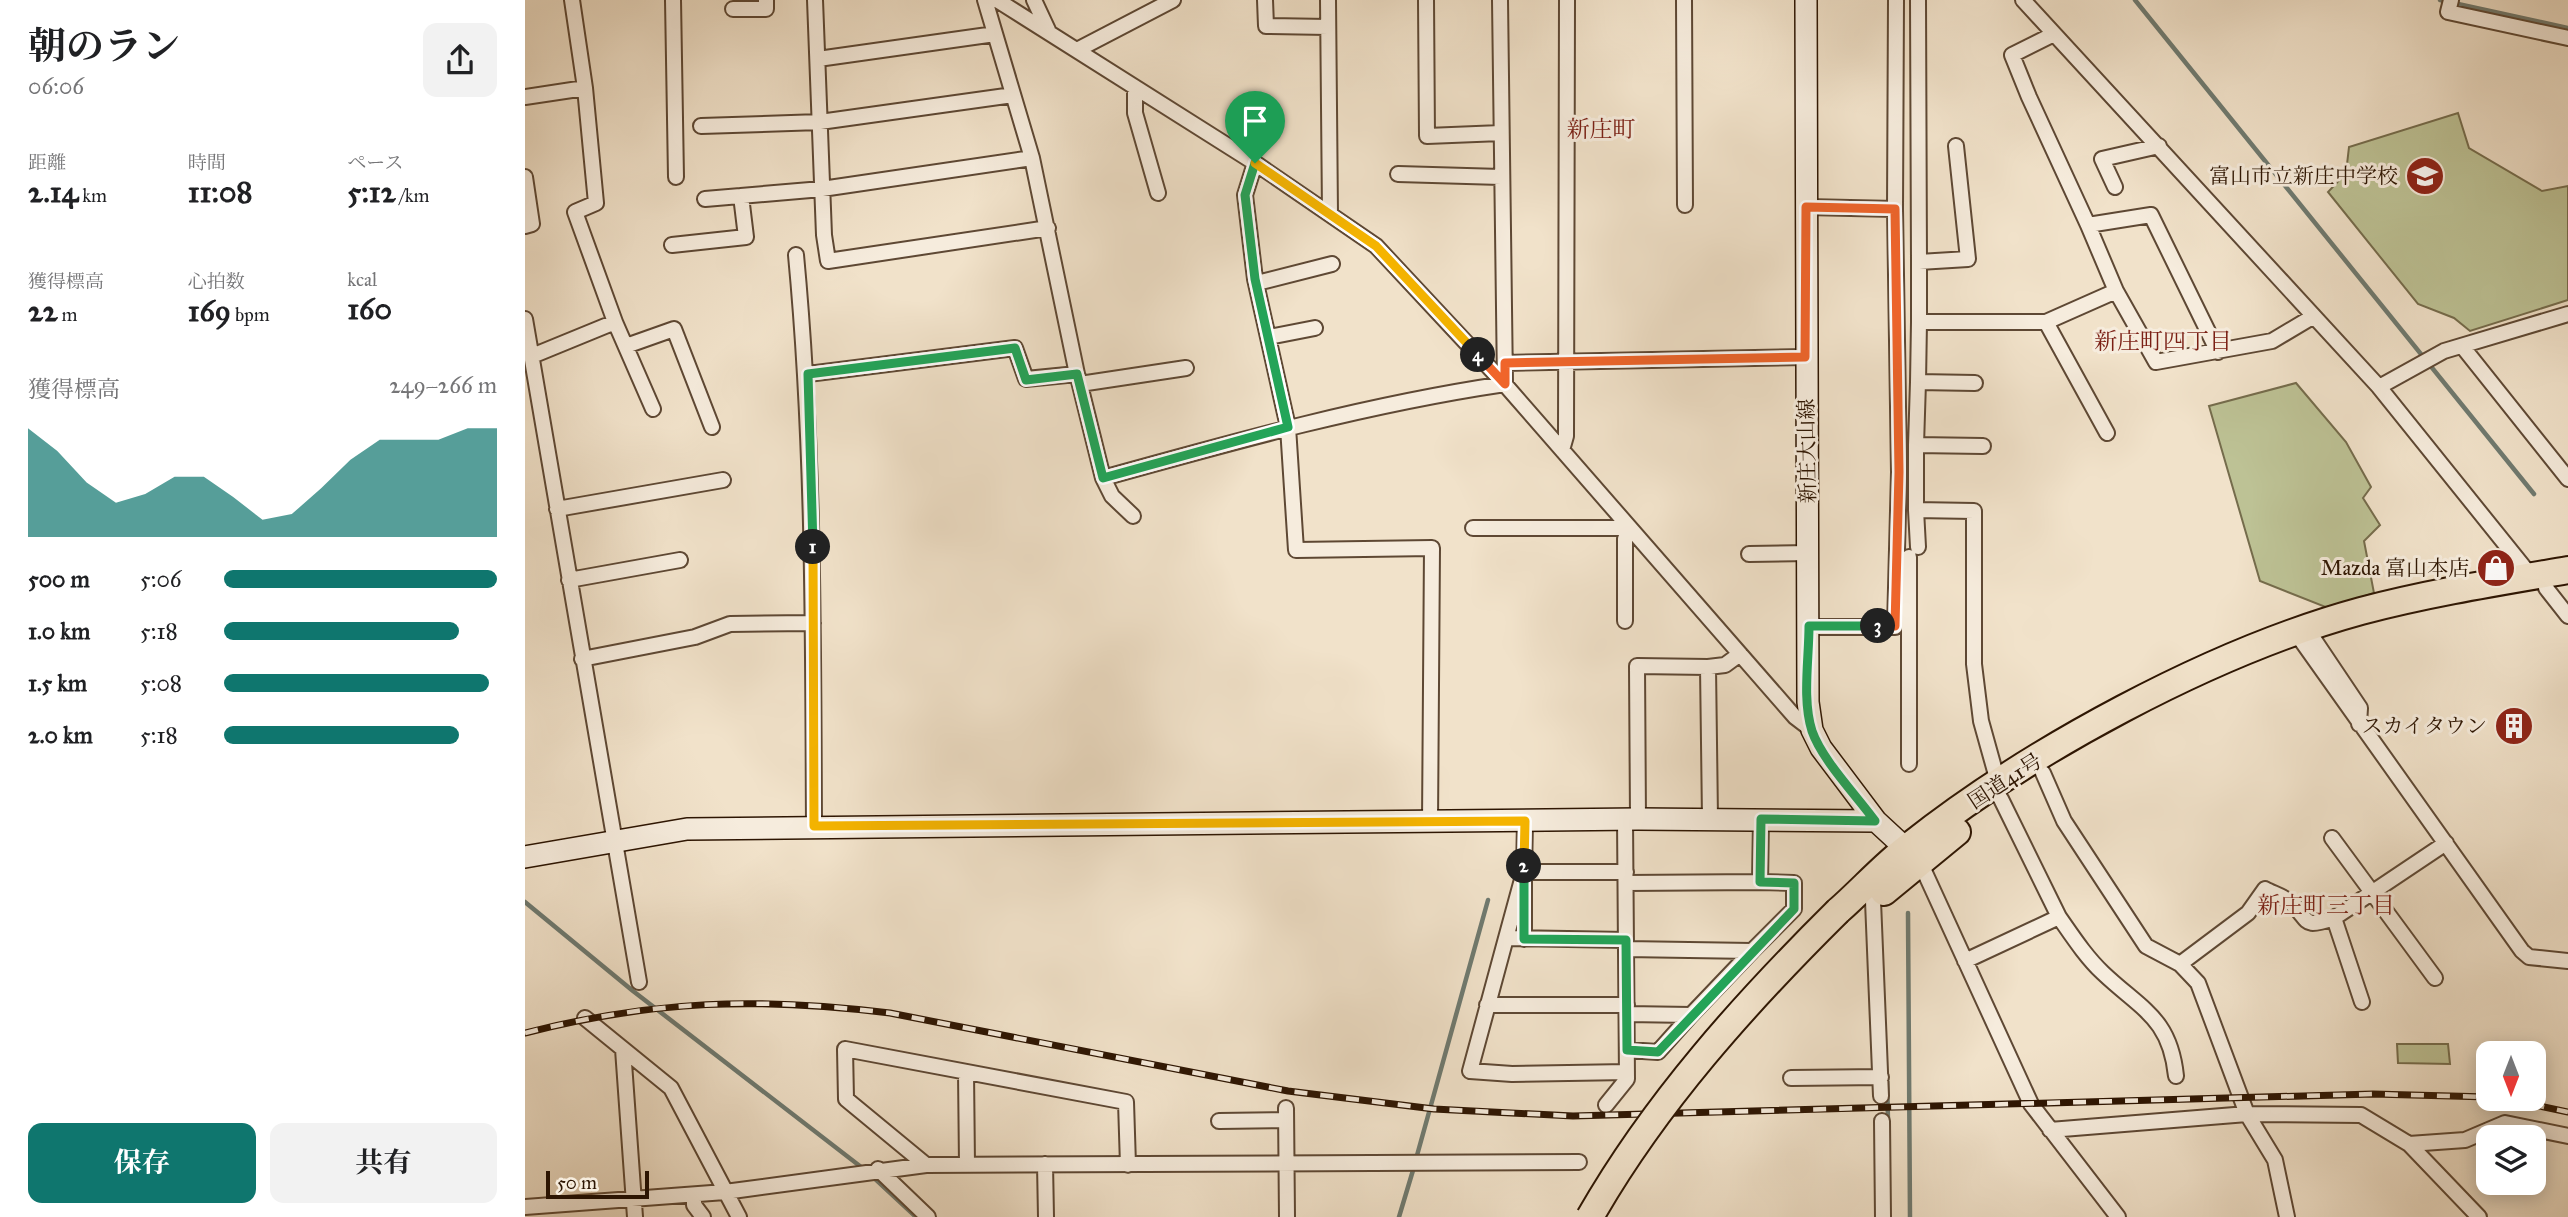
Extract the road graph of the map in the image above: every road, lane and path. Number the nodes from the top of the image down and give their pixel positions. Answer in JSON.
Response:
{"nodes":[{"id":1,"x":572,"y":0,"type":"edge"},
{"id":2,"x":673,"y":0,"type":"edge"},
{"id":3,"x":766,"y":0,"type":"edge"},
{"id":4,"x":815,"y":0,"type":"edge"},
{"id":5,"x":985,"y":0,"type":"edge"},
{"id":6,"x":997,"y":0,"type":"edge"},
{"id":7,"x":1034,"y":0,"type":"edge"},
{"id":8,"x":1173,"y":0,"type":"edge"},
{"id":9,"x":1265,"y":0,"type":"edge"},
{"id":10,"x":1328,"y":0,"type":"edge"},
{"id":11,"x":1426,"y":0,"type":"edge"},
{"id":12,"x":1500,"y":0,"type":"edge"},
{"id":13,"x":1567,"y":0,"type":"edge"},
{"id":14,"x":1683,"y":0,"type":"edge"},
{"id":15,"x":1806,"y":0,"type":"edge"},
{"id":16,"x":1896,"y":0,"type":"edge"},
{"id":17,"x":1918,"y":0,"type":"edge"},
{"id":18,"x":2023,"y":0,"type":"edge"},
{"id":19,"x":2451,"y":0,"type":"edge"},
{"id":20,"x":733,"y":9,"type":"dead end"},
{"id":21,"x":1328,"y":27,"type":"junction"},
{"id":22,"x":1048,"y":31,"type":"junction"},
{"id":23,"x":995,"y":34,"type":"junction"},
{"id":24,"x":2054,"y":34,"type":"junction"},
{"id":25,"x":2568,"y":38,"type":"edge"},
{"id":26,"x":1077,"y":50,"type":"junction"},
{"id":27,"x":818,"y":59,"type":"junction"},
{"id":28,"x":1135,"y":87,"type":"junction"},
{"id":29,"x":585,"y":88,"type":"junction"},
{"id":30,"x":1013,"y":95,"type":"junction"},
{"id":31,"x":525,"y":97,"type":"edge"},
{"id":32,"x":820,"y":122,"type":"junction"},
{"id":33,"x":701,"y":125,"type":"dead end"},
{"id":34,"x":1501,"y":133,"type":"junction"},
{"id":35,"x":1957,"y":146,"type":"dead end"},
{"id":36,"x":2159,"y":146,"type":"junction"},
{"id":37,"x":1033,"y":158,"type":"junction"},
{"id":38,"x":1255,"y":163,"type":"junction"},
{"id":39,"x":1398,"y":174,"type":"dead end"},
{"id":40,"x":525,"y":177,"type":"edge"},
{"id":41,"x":676,"y":177,"type":"dead end"},
{"id":42,"x":1501,"y":177,"type":"junction"},
{"id":43,"x":2115,"y":187,"type":"dead end"},
{"id":44,"x":822,"y":189,"type":"junction"},
{"id":45,"x":1158,"y":193,"type":"dead end"},
{"id":46,"x":741,"y":196,"type":"junction"},
{"id":47,"x":705,"y":199,"type":"dead end"},
{"id":48,"x":1685,"y":205,"type":"dead end"},
{"id":49,"x":1806,"y":207,"type":"junction"},
{"id":50,"x":1895,"y":209,"type":"junction"},
{"id":51,"x":1330,"y":213,"type":"junction"},
{"id":52,"x":2088,"y":225,"type":"junction"},
{"id":53,"x":525,"y":226,"type":"edge"},
{"id":54,"x":1048,"y":228,"type":"junction"},
{"id":55,"x":673,"y":246,"type":"dead end"},
{"id":56,"x":796,"y":255,"type":"dead end"},
{"id":57,"x":1919,"y":262,"type":"junction"},
{"id":58,"x":1332,"y":264,"type":"dead end"},
{"id":59,"x":1257,"y":284,"type":"junction"},
{"id":60,"x":2116,"y":291,"type":"junction"},
{"id":61,"x":2568,"y":314,"type":"edge"},
{"id":62,"x":2314,"y":316,"type":"junction"},
{"id":63,"x":525,"y":319,"type":"edge"},
{"id":64,"x":615,"y":322,"type":"junction"},
{"id":65,"x":1919,"y":323,"type":"junction"},
{"id":66,"x":2046,"y":323,"type":"junction"},
{"id":67,"x":1315,"y":328,"type":"dead end"},
{"id":68,"x":1269,"y":337,"type":"junction"},
{"id":69,"x":626,"y":346,"type":"junction"},
{"id":70,"x":2462,"y":346,"type":"junction"},
{"id":71,"x":2218,"y":352,"type":"junction"},
{"id":72,"x":1805,"y":357,"type":"junction"},
{"id":73,"x":530,"y":359,"type":"edge"},
{"id":74,"x":1567,"y":362,"type":"junction"},
{"id":75,"x":1505,"y":363,"type":"junction"},
{"id":76,"x":1186,"y":368,"type":"dead end"},
{"id":77,"x":808,"y":374,"type":"junction"},
{"id":78,"x":1078,"y":379,"type":"junction"},
{"id":79,"x":1918,"y":382,"type":"junction"},
{"id":80,"x":1975,"y":383,"type":"dead end"},
{"id":81,"x":1505,"y":384,"type":"junction"},
{"id":82,"x":2379,"y":387,"type":"junction"},
{"id":83,"x":653,"y":409,"type":"dead end"},
{"id":84,"x":712,"y":427,"type":"dead end"},
{"id":85,"x":1288,"y":427,"type":"junction"},
{"id":86,"x":2108,"y":433,"type":"dead end"},
{"id":87,"x":1916,"y":445,"type":"junction"},
{"id":88,"x":1983,"y":446,"type":"dead end"},
{"id":89,"x":1562,"y":450,"type":"junction"},
{"id":90,"x":1103,"y":478,"type":"junction"},
{"id":91,"x":2568,"y":479,"type":"edge"},
{"id":92,"x":723,"y":480,"type":"dead end"},
{"id":93,"x":557,"y":509,"type":"junction"},
{"id":94,"x":1916,"y":510,"type":"junction"},
{"id":95,"x":1133,"y":516,"type":"dead end"},
{"id":96,"x":1473,"y":527,"type":"dead end"},
{"id":97,"x":1630,"y":527,"type":"junction"},
{"id":98,"x":1749,"y":554,"type":"dead end"},
{"id":99,"x":1809,"y":554,"type":"junction"},
{"id":100,"x":680,"y":560,"type":"dead end"},
{"id":101,"x":2568,"y":570,"type":"edge"},
{"id":102,"x":569,"y":580,"type":"junction"},
{"id":103,"x":2548,"y":583,"type":"edge"},
{"id":104,"x":2568,"y":616,"type":"edge"},
{"id":105,"x":1625,"y":621,"type":"dead end"},
{"id":106,"x":813,"y":623,"type":"junction"},
{"id":107,"x":1809,"y":626,"type":"junction"},
{"id":108,"x":1895,"y":626,"type":"junction"},
{"id":109,"x":2305,"y":638,"type":"junction"},
{"id":110,"x":1909,"y":641,"type":"junction"},
{"id":111,"x":1740,"y":654,"type":"junction"},
{"id":112,"x":583,"y":659,"type":"junction"},
{"id":113,"x":1708,"y":667,"type":"junction"},
{"id":114,"x":1812,"y":730,"type":"junction"},
{"id":115,"x":1909,"y":764,"type":"dead end"},
{"id":116,"x":2042,"y":773,"type":"junction"},
{"id":117,"x":2000,"y":791,"type":"junction"},
{"id":118,"x":1710,"y":818,"type":"junction"},
{"id":119,"x":1632,"y":819,"type":"junction"},
{"id":120,"x":1761,"y":819,"type":"junction"},
{"id":121,"x":1525,"y":821,"type":"junction"},
{"id":122,"x":1875,"y":821,"type":"junction"},
{"id":123,"x":1430,"y":823,"type":"junction"},
{"id":124,"x":814,"y":826,"type":"junction"},
{"id":125,"x":2332,"y":838,"type":"dead end"},
{"id":126,"x":613,"y":840,"type":"junction"},
{"id":127,"x":2446,"y":843,"type":"junction"},
{"id":128,"x":1913,"y":855,"type":"junction"},
{"id":129,"x":525,"y":856,"type":"edge"},
{"id":130,"x":1524,"y":872,"type":"junction"},
{"id":131,"x":1626,"y":878,"type":"junction"},
{"id":132,"x":1760,"y":882,"type":"junction"},
{"id":133,"x":2373,"y":893,"type":"junction"},
{"id":134,"x":1873,"y":901,"type":"junction"},
{"id":135,"x":1843,"y":917,"type":"junction"},
{"id":136,"x":2059,"y":917,"type":"junction"},
{"id":137,"x":2334,"y":918,"type":"junction"},
{"id":138,"x":1506,"y":939,"type":"junction"},
{"id":139,"x":1524,"y":939,"type":"junction"},
{"id":140,"x":1626,"y":944,"type":"junction"},
{"id":141,"x":1752,"y":951,"type":"junction"},
{"id":142,"x":1965,"y":961,"type":"junction"},
{"id":143,"x":2568,"y":961,"type":"edge"},
{"id":144,"x":2180,"y":964,"type":"junction"},
{"id":145,"x":2435,"y":978,"type":"dead end"},
{"id":146,"x":639,"y":982,"type":"dead end"},
{"id":147,"x":2362,"y":1002,"type":"dead end"},
{"id":148,"x":1487,"y":1005,"type":"junction"},
{"id":149,"x":1627,"y":1009,"type":"junction"},
{"id":150,"x":1691,"y":1015,"type":"junction"},
{"id":151,"x":585,"y":1018,"type":"dead end"},
{"id":152,"x":623,"y":1049,"type":"junction"},
{"id":153,"x":1627,"y":1050,"type":"junction"},
{"id":154,"x":966,"y":1072,"type":"junction"},
{"id":155,"x":1627,"y":1072,"type":"junction"},
{"id":156,"x":2176,"y":1076,"type":"dead end"},
{"id":157,"x":1791,"y":1077,"type":"dead end"},
{"id":158,"x":1881,"y":1077,"type":"junction"},
{"id":159,"x":1881,"y":1096,"type":"dead end"},
{"id":160,"x":1605,"y":1105,"type":"dead end"},
{"id":161,"x":2247,"y":1114,"type":"junction"},
{"id":162,"x":1219,"y":1121,"type":"dead end"},
{"id":163,"x":1882,"y":1121,"type":"dead end"},
{"id":164,"x":2050,"y":1130,"type":"junction"},
{"id":165,"x":2568,"y":1136,"type":"edge"},
{"id":166,"x":2409,"y":1144,"type":"junction"},
{"id":167,"x":1579,"y":1162,"type":"dead end"},
{"id":168,"x":1045,"y":1164,"type":"junction"},
{"id":169,"x":1286,"y":1164,"type":"junction"},
{"id":170,"x":926,"y":1165,"type":"junction"},
{"id":171,"x":967,"y":1165,"type":"junction"},
{"id":172,"x":1128,"y":1165,"type":"junction"},
{"id":173,"x":878,"y":1169,"type":"junction"},
{"id":174,"x":725,"y":1192,"type":"junction"},
{"id":175,"x":694,"y":1195,"type":"junction"},
{"id":176,"x":634,"y":1199,"type":"junction"},
{"id":177,"x":525,"y":1207,"type":"edge"},
{"id":178,"x":635,"y":1217,"type":"edge"},
{"id":179,"x":703,"y":1217,"type":"edge"},
{"id":180,"x":739,"y":1217,"type":"edge"},
{"id":181,"x":928,"y":1217,"type":"edge"},
{"id":182,"x":1046,"y":1217,"type":"edge"},
{"id":183,"x":1287,"y":1217,"type":"edge"},
{"id":184,"x":1590,"y":1217,"type":"edge"},
{"id":185,"x":1606,"y":1217,"type":"edge"},
{"id":186,"x":1883,"y":1217,"type":"edge"},
{"id":187,"x":2118,"y":1217,"type":"edge"},
{"id":188,"x":2287,"y":1217,"type":"edge"},
{"id":189,"x":2479,"y":1217,"type":"edge"}],
"edges":[{"from":1,"to":29,"type":"street"},
{"from":2,"to":41,"type":"street"},
{"from":3,"to":20,"type":"street"},
{"from":4,"to":27,"type":"street"},
{"from":5,"to":23,"type":"street"},
{"from":6,"to":22,"type":"street"},
{"from":7,"to":22,"type":"street"},
{"from":8,"to":26,"type":"street"},
{"from":9,"to":21,"type":"street"},
{"from":10,"to":21,"type":"street"},
{"from":11,"to":34,"type":"street"},
{"from":12,"to":34,"type":"street"},
{"from":13,"to":74,"type":"street"},
{"from":14,"to":48,"type":"street"},
{"from":15,"to":49,"type":"street","name":"新庄大山線"},
{"from":16,"to":50,"type":"street"},
{"from":17,"to":57,"type":"street"},
{"from":18,"to":24,"type":"street"},
{"from":19,"to":25,"type":"street"},
{"from":21,"to":51,"type":"street"},
{"from":22,"to":26,"type":"street"},
{"from":23,"to":27,"type":"street"},
{"from":23,"to":30,"type":"street"},
{"from":24,"to":36,"type":"street"},
{"from":24,"to":52,"type":"street"},
{"from":26,"to":28,"type":"street"},
{"from":27,"to":32,"type":"street"},
{"from":28,"to":38,"type":"street"},
{"from":28,"to":45,"type":"street"},
{"from":29,"to":31,"type":"street"},
{"from":29,"to":64,"type":"street"},
{"from":30,"to":32,"type":"street"},
{"from":30,"to":37,"type":"street"},
{"from":32,"to":33,"type":"street"},
{"from":32,"to":44,"type":"street"},
{"from":34,"to":42,"type":"street"},
{"from":35,"to":57,"type":"street"},
{"from":36,"to":43,"type":"street"},
{"from":36,"to":62,"type":"street"},
{"from":37,"to":44,"type":"street"},
{"from":37,"to":54,"type":"street"},
{"from":38,"to":51,"type":"street"},
{"from":38,"to":59,"type":"street"},
{"from":39,"to":42,"type":"street"},
{"from":40,"to":53,"type":"street"},
{"from":42,"to":75,"type":"street"},
{"from":44,"to":46,"type":"street"},
{"from":44,"to":54,"type":"street"},
{"from":46,"to":47,"type":"street"},
{"from":46,"to":55,"type":"street"},
{"from":49,"to":50,"type":"street"},
{"from":49,"to":72,"type":"street","name":"新庄大山線"},
{"from":50,"to":108,"type":"street"},
{"from":51,"to":81,"type":"street"},
{"from":52,"to":60,"type":"street"},
{"from":52,"to":71,"type":"street"},
{"from":54,"to":78,"type":"street"},
{"from":56,"to":77,"type":"street"},
{"from":57,"to":65,"type":"street"},
{"from":58,"to":59,"type":"street"},
{"from":59,"to":68,"type":"street"},
{"from":60,"to":66,"type":"street"},
{"from":60,"to":71,"type":"street"},
{"from":61,"to":70,"type":"street"},
{"from":62,"to":71,"type":"street"},
{"from":62,"to":82,"type":"street"},
{"from":63,"to":73,"type":"street"},
{"from":64,"to":69,"type":"street"},
{"from":64,"to":73,"type":"street"},
{"from":65,"to":66,"type":"street"},
{"from":65,"to":79,"type":"street"},
{"from":66,"to":86,"type":"street"},
{"from":67,"to":68,"type":"street"},
{"from":68,"to":85,"type":"street"},
{"from":69,"to":83,"type":"street"},
{"from":69,"to":84,"type":"street"},
{"from":70,"to":82,"type":"street"},
{"from":70,"to":91,"type":"street"},
{"from":72,"to":74,"type":"street"},
{"from":72,"to":99,"type":"street","name":"新庄大山線"},
{"from":73,"to":93,"type":"street"},
{"from":74,"to":75,"type":"street"},
{"from":74,"to":89,"type":"street"},
{"from":75,"to":81,"type":"street"},
{"from":76,"to":78,"type":"street"},
{"from":77,"to":78,"type":"street"},
{"from":77,"to":106,"type":"street"},
{"from":78,"to":90,"type":"street"},
{"from":79,"to":80,"type":"street"},
{"from":79,"to":87,"type":"street"},
{"from":81,"to":85,"type":"street"},
{"from":81,"to":89,"type":"street"},
{"from":82,"to":103,"type":"street"},
{"from":85,"to":90,"type":"street"},
{"from":85,"to":123,"type":"street"},
{"from":87,"to":88,"type":"street"},
{"from":87,"to":94,"type":"street"},
{"from":89,"to":97,"type":"street"},
{"from":90,"to":95,"type":"street"},
{"from":92,"to":93,"type":"street"},
{"from":93,"to":102,"type":"street"},
{"from":94,"to":110,"type":"street"},
{"from":94,"to":117,"type":"street"},
{"from":96,"to":97,"type":"street"},
{"from":97,"to":105,"type":"street"},
{"from":97,"to":111,"type":"street"},
{"from":98,"to":99,"type":"street"},
{"from":99,"to":107,"type":"street","name":"新庄大山線"},
{"from":100,"to":102,"type":"street"},
{"from":101,"to":103,"type":"highway","name":"国道41号"},
{"from":102,"to":112,"type":"street"},
{"from":103,"to":104,"type":"street"},
{"from":103,"to":109,"type":"highway","name":"国道41号"},
{"from":106,"to":112,"type":"street"},
{"from":106,"to":124,"type":"street"},
{"from":107,"to":108,"type":"street"},
{"from":107,"to":114,"type":"street","name":"新庄大山線"},
{"from":108,"to":110,"type":"street"},
{"from":109,"to":116,"type":"highway","name":"国道41号"},
{"from":109,"to":117,"type":"highway","name":"国道41号"},
{"from":109,"to":127,"type":"street"},
{"from":110,"to":115,"type":"street"},
{"from":111,"to":113,"type":"street"},
{"from":111,"to":114,"type":"street"},
{"from":112,"to":126,"type":"street"},
{"from":113,"to":118,"type":"street"},
{"from":113,"to":119,"type":"street"},
{"from":114,"to":122,"type":"street","name":"新庄大山線"},
{"from":116,"to":117,"type":"highway","name":"国道41号"},
{"from":116,"to":144,"type":"street"},
{"from":117,"to":128,"type":"highway","name":"国道41号"},
{"from":117,"to":136,"type":"street"},
{"from":118,"to":119,"type":"street"},
{"from":118,"to":120,"type":"street"},
{"from":119,"to":121,"type":"street"},
{"from":119,"to":131,"type":"street"},
{"from":120,"to":122,"type":"street"},
{"from":120,"to":132,"type":"street"},
{"from":121,"to":123,"type":"street"},
{"from":121,"to":130,"type":"street"},
{"from":122,"to":128,"type":"street","name":"新庄大山線"},
{"from":123,"to":124,"type":"street"},
{"from":124,"to":126,"type":"street"},
{"from":125,"to":133,"type":"street"},
{"from":126,"to":129,"type":"street"},
{"from":126,"to":146,"type":"street"},
{"from":127,"to":133,"type":"street"},
{"from":127,"to":143,"type":"street"},
{"from":128,"to":134,"type":"highway","name":"国道41号"},
{"from":128,"to":135,"type":"highway","name":"国道41号"},
{"from":128,"to":142,"type":"street"},
{"from":130,"to":131,"type":"street"},
{"from":130,"to":138,"type":"street"},
{"from":130,"to":139,"type":"street"},
{"from":131,"to":132,"type":"street"},
{"from":131,"to":140,"type":"street"},
{"from":132,"to":141,"type":"street"},
{"from":133,"to":137,"type":"street"},
{"from":133,"to":145,"type":"street"},
{"from":134,"to":135,"type":"highway","name":"国道41号"},
{"from":134,"to":158,"type":"street"},
{"from":135,"to":184,"type":"highway","name":"国道41号","bridge":true},
{"from":135,"to":185,"type":"highway","name":"国道41号"},
{"from":136,"to":142,"type":"street"},
{"from":136,"to":156,"type":"street"},
{"from":137,"to":144,"type":"street"},
{"from":137,"to":147,"type":"street"},
{"from":138,"to":139,"type":"street"},
{"from":138,"to":148,"type":"street"},
{"from":139,"to":140,"type":"street"},
{"from":140,"to":141,"type":"street"},
{"from":140,"to":149,"type":"street"},
{"from":141,"to":150,"type":"street"},
{"from":142,"to":164,"type":"street"},
{"from":144,"to":161,"type":"street"},
{"from":148,"to":149,"type":"street"},
{"from":148,"to":155,"type":"street"},
{"from":149,"to":150,"type":"street"},
{"from":149,"to":153,"type":"street"},
{"from":150,"to":153,"type":"street"},
{"from":151,"to":152,"type":"street"},
{"from":152,"to":174,"type":"street"},
{"from":152,"to":176,"type":"street"},
{"from":153,"to":155,"type":"street"},
{"from":154,"to":170,"type":"street"},
{"from":154,"to":171,"type":"street"},
{"from":154,"to":172,"type":"street"},
{"from":155,"to":160,"type":"street"},
{"from":157,"to":158,"type":"street"},
{"from":158,"to":159,"type":"street"},
{"from":161,"to":164,"type":"street"},
{"from":161,"to":166,"type":"street"},
{"from":161,"to":188,"type":"street"},
{"from":162,"to":169,"type":"street"},
{"from":163,"to":186,"type":"street"},
{"from":164,"to":187,"type":"street"},
{"from":165,"to":166,"type":"street"},
{"from":166,"to":189,"type":"street"},
{"from":167,"to":169,"type":"street"},
{"from":168,"to":171,"type":"street"},
{"from":168,"to":172,"type":"street"},
{"from":168,"to":182,"type":"street"},
{"from":169,"to":172,"type":"street"},
{"from":169,"to":183,"type":"street"},
{"from":170,"to":171,"type":"street"},
{"from":170,"to":173,"type":"street"},
{"from":173,"to":174,"type":"street"},
{"from":173,"to":181,"type":"street"},
{"from":174,"to":175,"type":"street"},
{"from":174,"to":180,"type":"street"},
{"from":175,"to":176,"type":"street"},
{"from":175,"to":179,"type":"street"},
{"from":176,"to":177,"type":"street"},
{"from":176,"to":178,"type":"street"}]}
